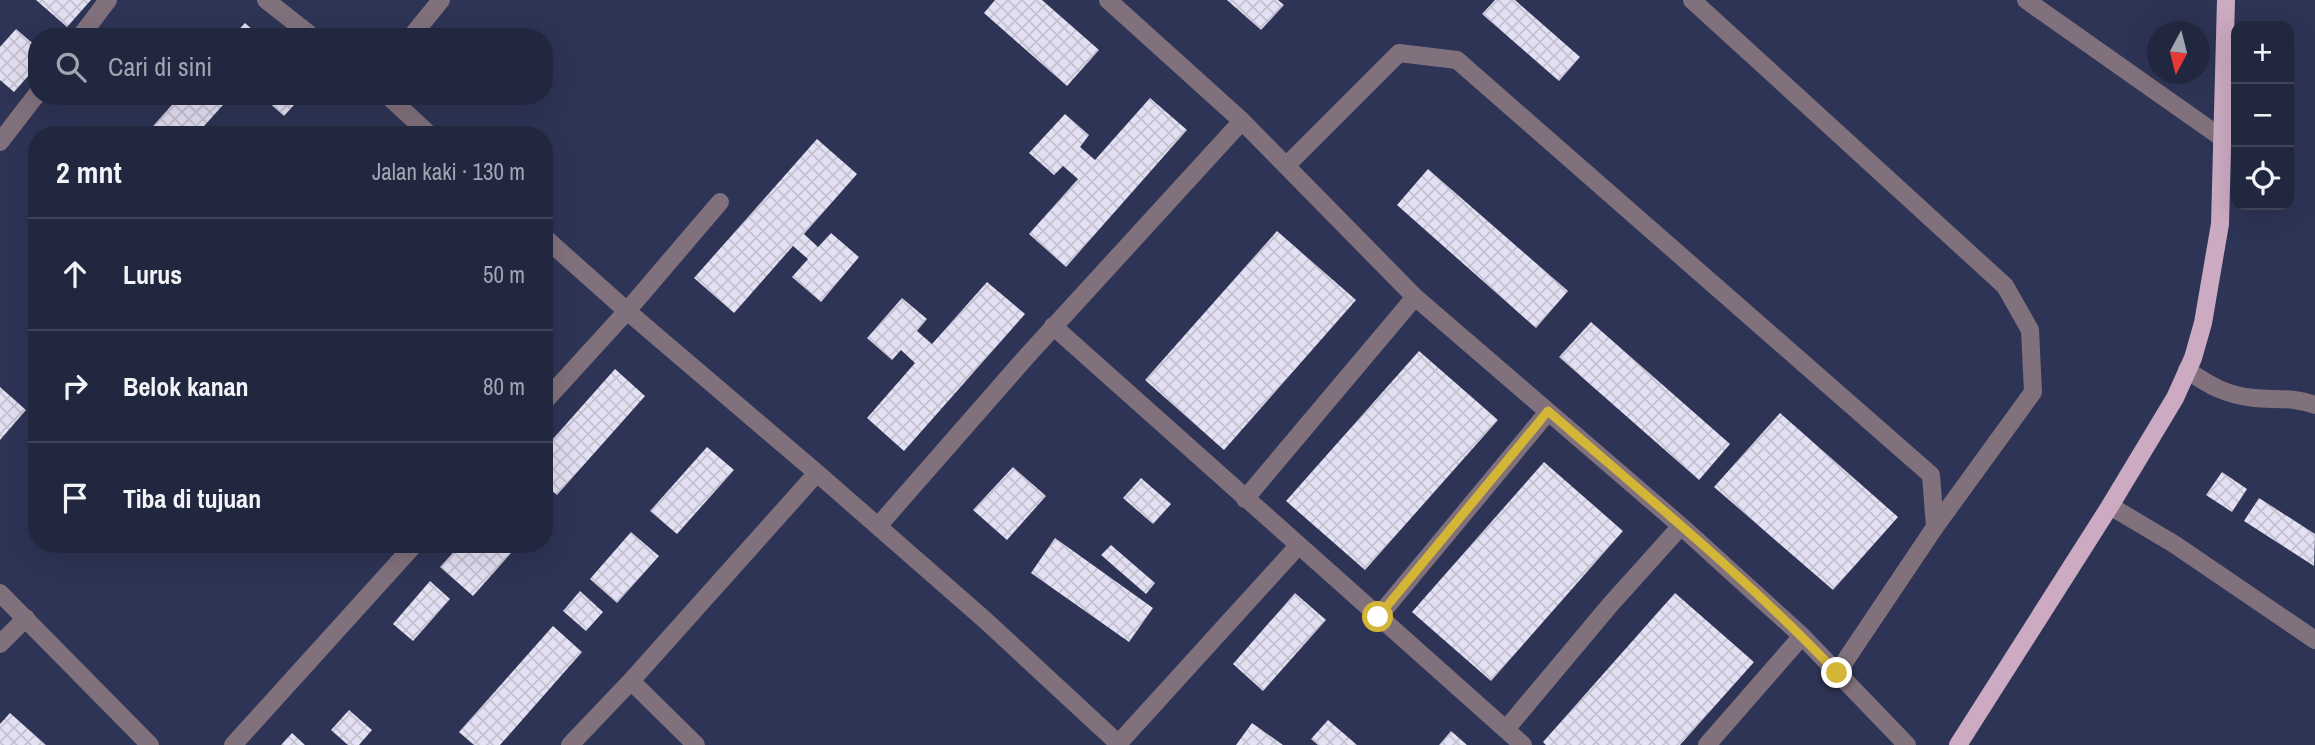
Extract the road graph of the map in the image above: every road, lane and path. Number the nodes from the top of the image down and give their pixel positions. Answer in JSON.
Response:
{"nodes":[{"id":1,"x":108,"y":0,"type":"edge"},
{"id":2,"x":266,"y":0,"type":"edge"},
{"id":3,"x":441,"y":0,"type":"edge"},
{"id":4,"x":1108,"y":0,"type":"edge"},
{"id":5,"x":1692,"y":0,"type":"edge"},
{"id":6,"x":2026,"y":0,"type":"edge"},
{"id":7,"x":2226,"y":0,"type":"edge"},
{"id":8,"x":87,"y":28,"type":"edge"},
{"id":9,"x":302,"y":28,"type":"edge"},
{"id":10,"x":418,"y":28,"type":"edge"},
{"id":11,"x":29,"y":105,"type":"edge"},
{"id":12,"x":397,"y":105,"type":"edge"},
{"id":13,"x":1242,"y":121,"type":"junction"},
{"id":14,"x":420,"y":126,"type":"edge"},
{"id":15,"x":2222,"y":138,"type":"junction"},
{"id":16,"x":0,"y":142,"type":"edge"},
{"id":17,"x":1286,"y":166,"type":"junction"},
{"id":18,"x":720,"y":202,"type":"dead end"},
{"id":19,"x":553,"y":245,"type":"edge"},
{"id":20,"x":1415,"y":297,"type":"junction"},
{"id":21,"x":627,"y":311,"type":"junction"},
{"id":22,"x":1054,"y":327,"type":"junction"},
{"id":23,"x":2187,"y":370,"type":"junction"},
{"id":24,"x":553,"y":392,"type":"edge"},
{"id":25,"x":2315,"y":405,"type":"edge"},
{"id":26,"x":1548,"y":411,"type":"junction"},
{"id":27,"x":817,"y":472,"type":"junction"},
{"id":28,"x":1245,"y":499,"type":"junction"},
{"id":29,"x":2110,"y":506,"type":"junction"},
{"id":30,"x":879,"y":525,"type":"junction"},
{"id":31,"x":1681,"y":526,"type":"junction"},
{"id":32,"x":1935,"y":527,"type":"junction"},
{"id":33,"x":1298,"y":546,"type":"junction"},
{"id":34,"x":407,"y":553,"type":"edge"},
{"id":35,"x":0,"y":593,"type":"edge"},
{"id":36,"x":1378,"y":617,"type":"junction"},
{"id":37,"x":26,"y":618,"type":"junction"},
{"id":38,"x":1802,"y":636,"type":"junction"},
{"id":39,"x":2315,"y":640,"type":"edge"},
{"id":40,"x":0,"y":644,"type":"edge"},
{"id":41,"x":1837,"y":673,"type":"junction"},
{"id":42,"x":631,"y":681,"type":"junction"},
{"id":43,"x":1507,"y":728,"type":"junction"},
{"id":44,"x":1119,"y":744,"type":"edge"},
{"id":45,"x":150,"y":745,"type":"edge"},
{"id":46,"x":233,"y":745,"type":"edge"},
{"id":47,"x":570,"y":745,"type":"edge"},
{"id":48,"x":696,"y":745,"type":"edge"},
{"id":49,"x":1523,"y":745,"type":"edge"},
{"id":50,"x":1707,"y":745,"type":"edge"},
{"id":51,"x":1907,"y":745,"type":"edge"},
{"id":52,"x":1958,"y":745,"type":"edge"}],
"edges":[{"from":1,"to":8,"type":"street"},
{"from":2,"to":9,"type":"street"},
{"from":3,"to":10,"type":"street"},
{"from":4,"to":13,"type":"street"},
{"from":5,"to":32,"type":"street"},
{"from":6,"to":15,"type":"street"},
{"from":7,"to":15,"type":"main road"},
{"from":11,"to":16,"type":"street"},
{"from":12,"to":14,"type":"street"},
{"from":13,"to":17,"type":"street"},
{"from":13,"to":22,"type":"street"},
{"from":15,"to":23,"type":"main road"},
{"from":17,"to":20,"type":"street"},
{"from":17,"to":32,"type":"street"},
{"from":18,"to":21,"type":"street"},
{"from":19,"to":21,"type":"street"},
{"from":20,"to":26,"type":"street"},
{"from":20,"to":28,"type":"street"},
{"from":21,"to":24,"type":"street"},
{"from":21,"to":27,"type":"street"},
{"from":22,"to":28,"type":"street"},
{"from":22,"to":30,"type":"street"},
{"from":23,"to":25,"type":"street"},
{"from":23,"to":29,"type":"main road"},
{"from":26,"to":31,"type":"street"},
{"from":26,"to":36,"type":"street"},
{"from":27,"to":30,"type":"street"},
{"from":27,"to":42,"type":"street"},
{"from":28,"to":33,"type":"street"},
{"from":29,"to":39,"type":"street"},
{"from":29,"to":52,"type":"main road"},
{"from":30,"to":44,"type":"street"},
{"from":31,"to":38,"type":"street"},
{"from":31,"to":43,"type":"street"},
{"from":32,"to":41,"type":"street"},
{"from":33,"to":36,"type":"street"},
{"from":33,"to":44,"type":"street"},
{"from":34,"to":46,"type":"street"},
{"from":35,"to":37,"type":"street"},
{"from":36,"to":43,"type":"street"},
{"from":37,"to":40,"type":"street"},
{"from":37,"to":45,"type":"street"},
{"from":38,"to":41,"type":"street"},
{"from":38,"to":50,"type":"street"},
{"from":41,"to":51,"type":"street"},
{"from":42,"to":47,"type":"street"},
{"from":42,"to":48,"type":"street"},
{"from":43,"to":49,"type":"street"}]}
